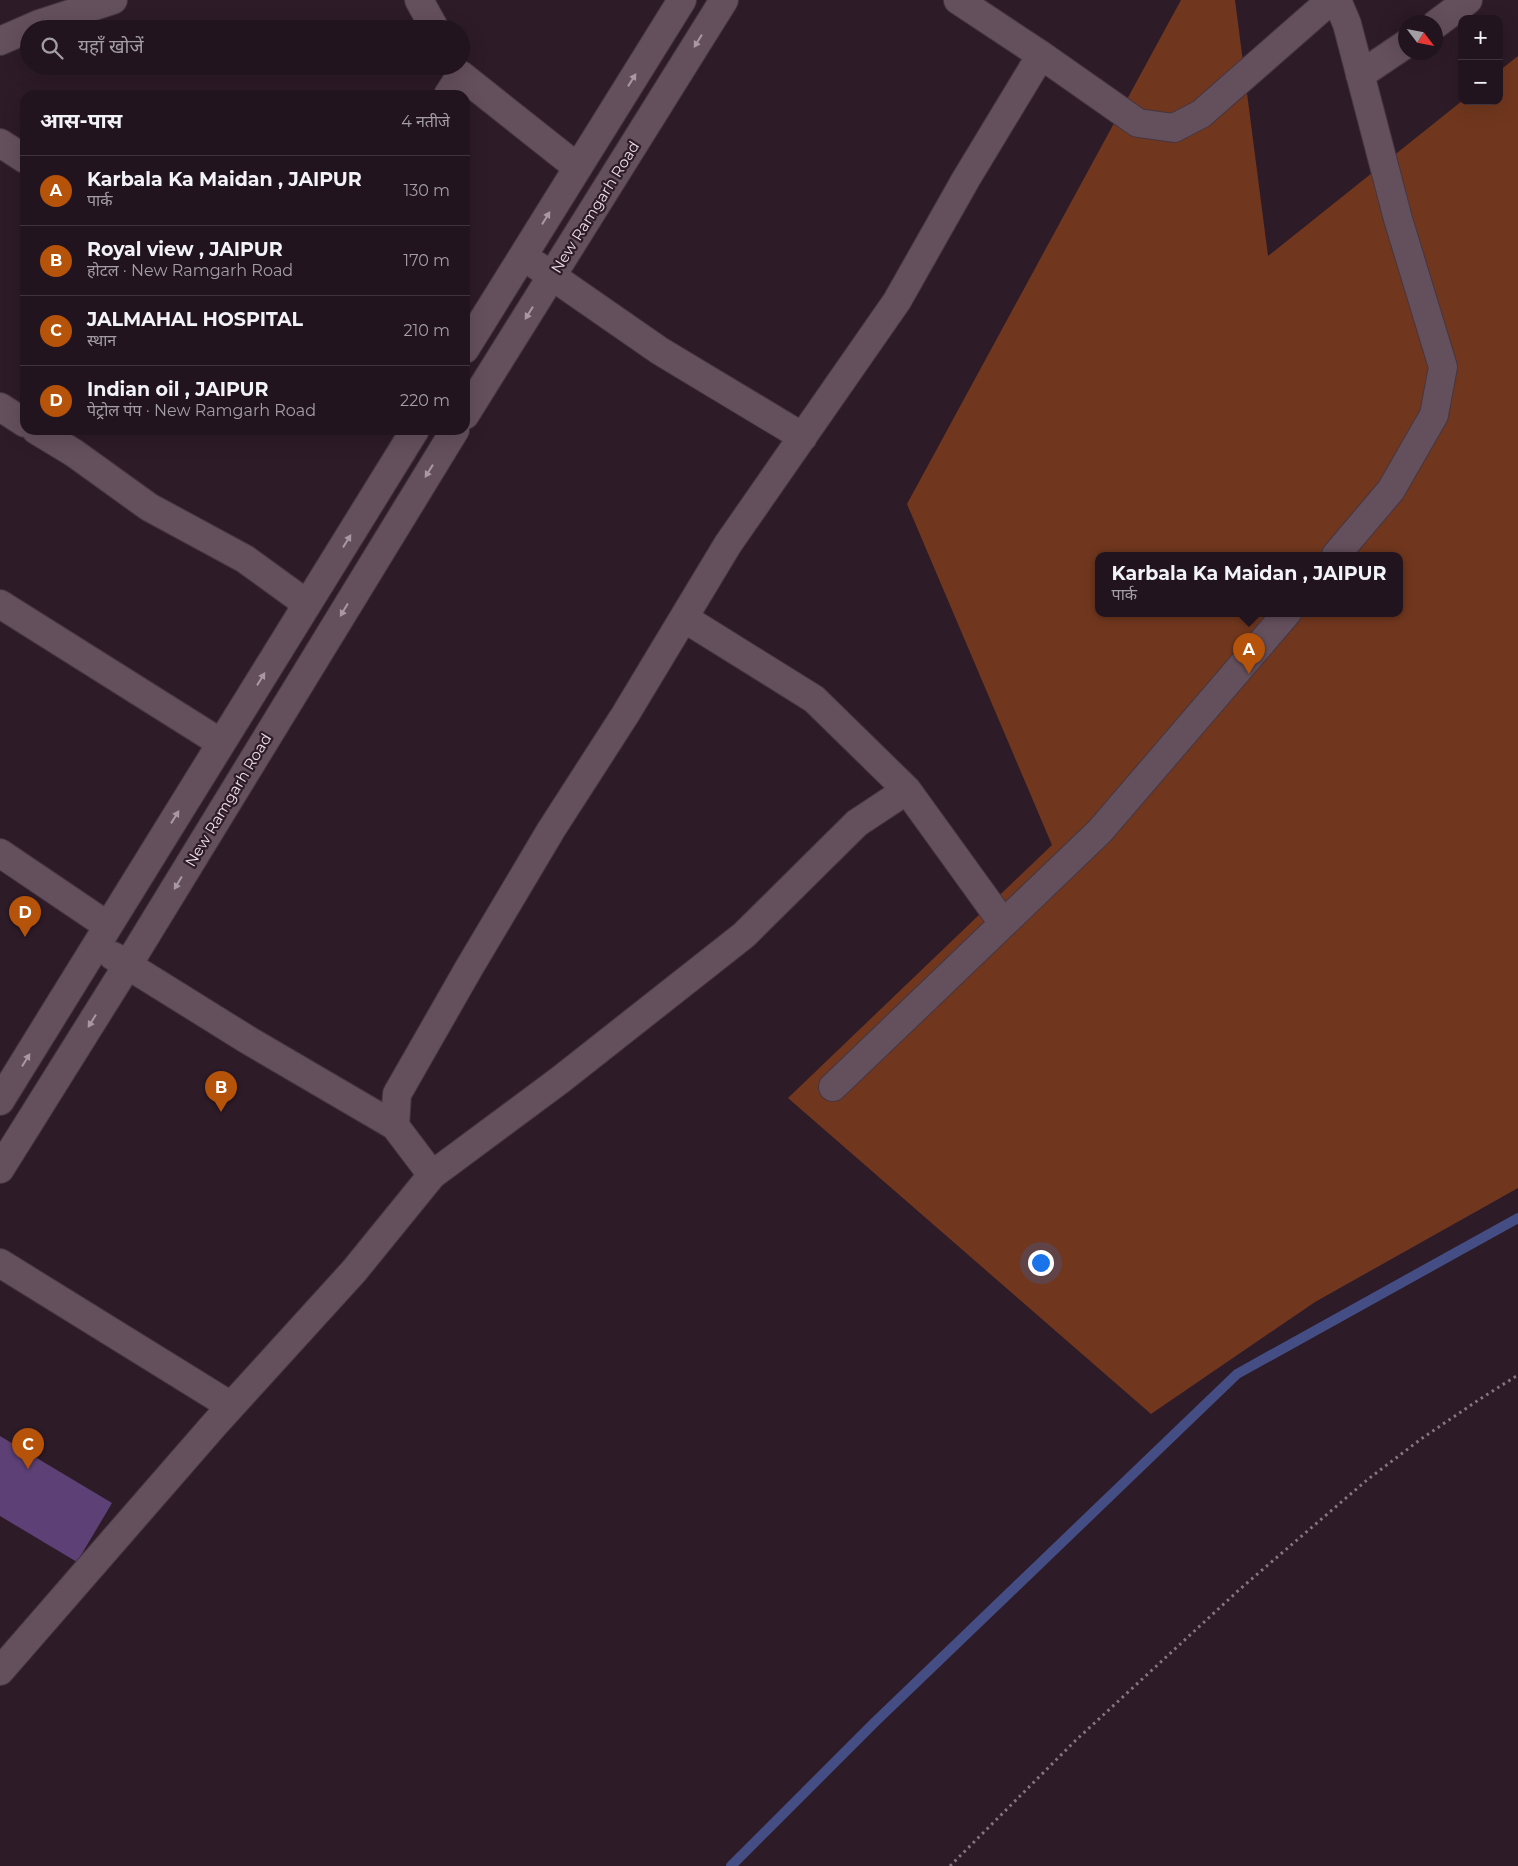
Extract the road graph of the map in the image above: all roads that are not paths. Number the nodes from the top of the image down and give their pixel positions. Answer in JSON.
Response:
{"nodes":[{"id":1,"x":113,"y":0,"type":"edge"},
{"id":2,"x":419,"y":0,"type":"edge"},
{"id":3,"x":682,"y":0,"type":"edge"},
{"id":4,"x":724,"y":0,"type":"edge"},
{"id":5,"x":958,"y":0,"type":"edge"},
{"id":6,"x":1331,"y":0,"type":"edge"},
{"id":7,"x":1337,"y":0,"type":"edge"},
{"id":8,"x":1468,"y":0,"type":"edge"},
{"id":9,"x":1443,"y":19,"type":"edge"},
{"id":10,"x":50,"y":20,"type":"edge"},
{"id":11,"x":430,"y":20,"type":"edge"},
{"id":12,"x":20,"y":32,"type":"edge"},
{"id":13,"x":0,"y":40,"type":"edge"},
{"id":14,"x":1398,"y":49,"type":"edge"},
{"id":15,"x":1041,"y":55,"type":"junction"},
{"id":16,"x":1360,"y":75,"type":"junction"},
{"id":17,"x":455,"y":79,"type":"edge"},
{"id":18,"x":0,"y":143,"type":"edge"},
{"id":19,"x":20,"y":156,"type":"edge"},
{"id":20,"x":577,"y":167,"type":"junction"},
{"id":21,"x":523,"y":255,"type":"junction"},
{"id":22,"x":552,"y":276,"type":"junction"},
{"id":23,"x":470,"y":341,"type":"edge"},
{"id":24,"x":470,"y":406,"type":"edge"},
{"id":25,"x":0,"y":407,"type":"edge"},
{"id":26,"x":20,"y":420,"type":"edge"},
{"id":27,"x":44,"y":435,"type":"edge"},
{"id":28,"x":412,"y":435,"type":"edge"},
{"id":29,"x":452,"y":435,"type":"edge"},
{"id":30,"x":802,"y":437,"type":"junction"},
{"id":31,"x":1339,"y":552,"type":"edge"},
{"id":32,"x":0,"y":604,"type":"edge"},
{"id":33,"x":307,"y":604,"type":"junction"},
{"id":34,"x":1284,"y":617,"type":"edge"},
{"id":35,"x":684,"y":618,"type":"junction"},
{"id":36,"x":221,"y":743,"type":"junction"},
{"id":37,"x":908,"y":790,"type":"junction"},
{"id":38,"x":0,"y":853,"type":"edge"},
{"id":39,"x":1003,"y":923,"type":"junction"},
{"id":40,"x":103,"y":935,"type":"junction"},
{"id":41,"x":127,"y":966,"type":"junction"},
{"id":42,"x":833,"y":1087,"type":"dead end"},
{"id":43,"x":0,"y":1101,"type":"edge"},
{"id":44,"x":395,"y":1126,"type":"junction"},
{"id":45,"x":0,"y":1169,"type":"edge"},
{"id":46,"x":432,"y":1175,"type":"junction"},
{"id":47,"x":0,"y":1263,"type":"edge"},
{"id":48,"x":231,"y":1406,"type":"junction"},
{"id":49,"x":0,"y":1671,"type":"edge"}],
"edges":[{"from":1,"to":10,"type":"street"},
{"from":2,"to":11,"type":"street"},
{"from":20,"to":3,"type":"street","one_way":true},
{"from":4,"to":22,"type":"street","name":"New Ramgarh Road","one_way":true},
{"from":5,"to":15,"type":"street"},
{"from":6,"to":15,"type":"street"},
{"from":7,"to":16,"type":"street"},
{"from":8,"to":9,"type":"street"},
{"from":12,"to":13,"type":"street"},
{"from":14,"to":16,"type":"street"},
{"from":15,"to":30,"type":"street"},
{"from":16,"to":31,"type":"street"},
{"from":17,"to":20,"type":"street"},
{"from":18,"to":19,"type":"street"},
{"from":21,"to":20,"type":"street","one_way":true},
{"from":21,"to":22,"type":"street"},
{"from":21,"to":23,"type":"street"},
{"from":22,"to":24,"type":"street","name":"New Ramgarh Road","one_way":true},
{"from":22,"to":30,"type":"street"},
{"from":25,"to":26,"type":"street"},
{"from":27,"to":33,"type":"street"},
{"from":33,"to":28,"type":"street","one_way":true},
{"from":29,"to":41,"type":"street","name":"New Ramgarh Road","one_way":true},
{"from":30,"to":35,"type":"street"},
{"from":32,"to":36,"type":"street"},
{"from":36,"to":33,"type":"street","one_way":true},
{"from":34,"to":39,"type":"street"},
{"from":35,"to":37,"type":"street"},
{"from":35,"to":44,"type":"street"},
{"from":40,"to":36,"type":"street","one_way":true},
{"from":37,"to":39,"type":"street"},
{"from":37,"to":46,"type":"street"},
{"from":38,"to":40,"type":"street"},
{"from":39,"to":42,"type":"street"},
{"from":40,"to":41,"type":"street"},
{"from":43,"to":40,"type":"street","one_way":true},
{"from":41,"to":44,"type":"street"},
{"from":41,"to":45,"type":"street","name":"New Ramgarh Road","one_way":true},
{"from":44,"to":46,"type":"street"},
{"from":46,"to":48,"type":"street"},
{"from":47,"to":48,"type":"street"},
{"from":48,"to":49,"type":"street"}]}
